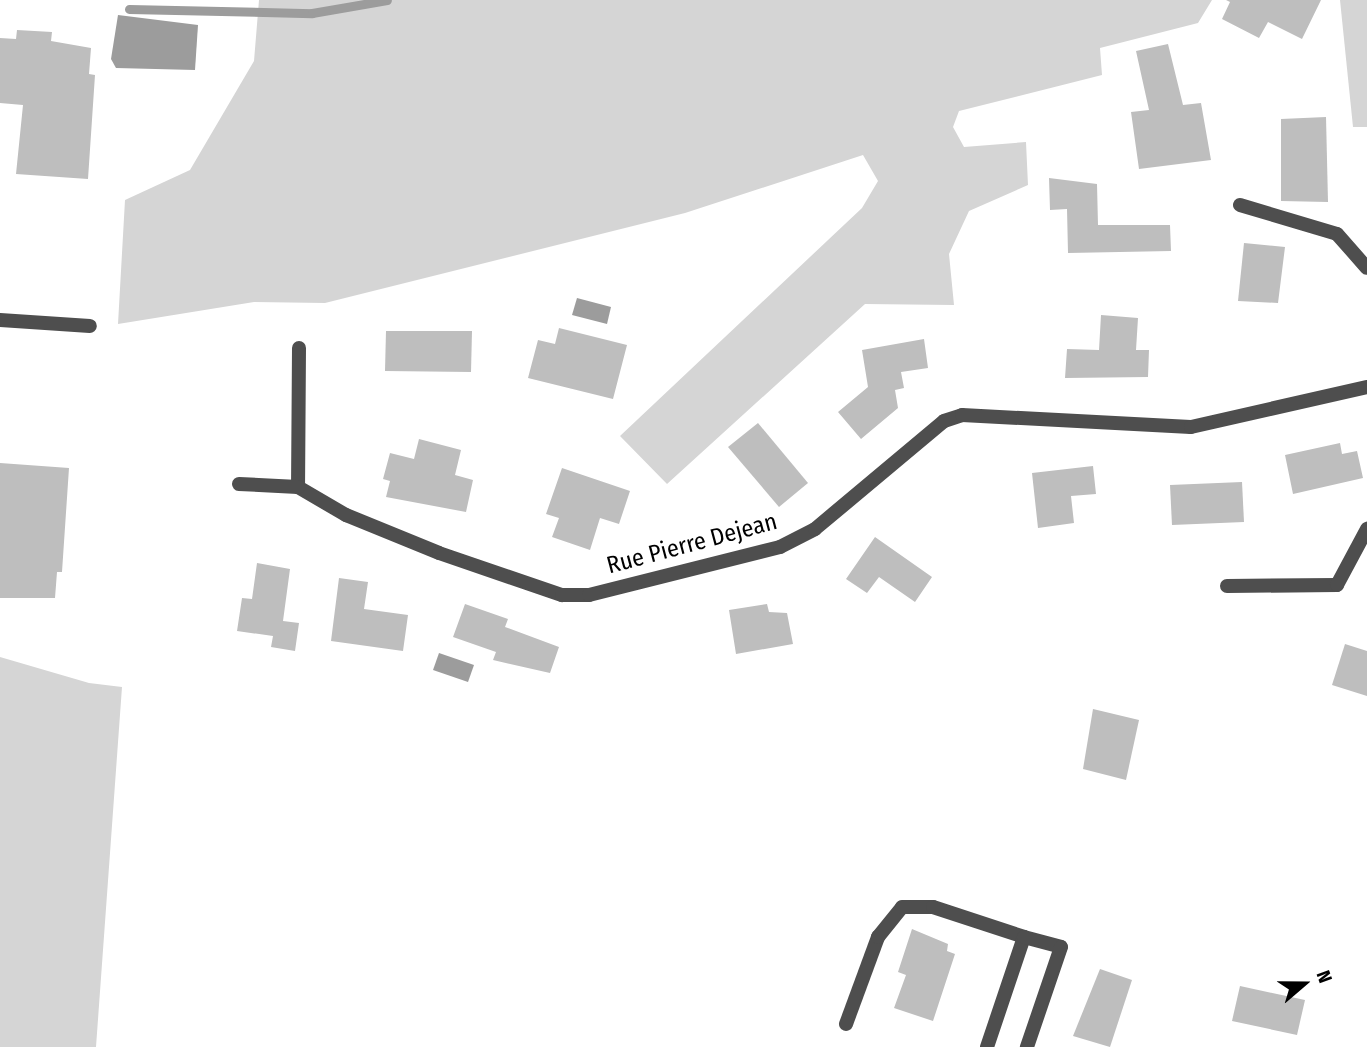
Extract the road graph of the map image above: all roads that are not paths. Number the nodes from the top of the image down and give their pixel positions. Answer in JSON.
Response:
{"nodes":[{"id":1,"x":1240,"y":205,"type":"dead end"},
{"id":2,"x":1367,"y":268,"type":"edge"},
{"id":3,"x":0,"y":320,"type":"edge"},
{"id":4,"x":90,"y":326,"type":"dead end"},
{"id":5,"x":299,"y":348,"type":"dead end"},
{"id":6,"x":1367,"y":387,"type":"edge"},
{"id":7,"x":239,"y":484,"type":"dead end"},
{"id":8,"x":298,"y":487,"type":"junction"},
{"id":9,"x":1367,"y":529,"type":"edge"},
{"id":10,"x":1227,"y":586,"type":"dead end"},
{"id":11,"x":1024,"y":937,"type":"junction"},
{"id":12,"x":846,"y":1024,"type":"dead end"},
{"id":13,"x":987,"y":1047,"type":"edge"},
{"id":14,"x":1027,"y":1047,"type":"edge"}],
"edges":[{"from":1,"to":2,"type":"street"},
{"from":3,"to":4,"type":"street"},
{"from":5,"to":8,"type":"street"},
{"from":6,"to":8,"type":"street","name":"Rue Pierre Dejean"},
{"from":7,"to":8,"type":"street","name":"Rue Pierre Dejean"},
{"from":9,"to":10,"type":"street"},
{"from":11,"to":12,"type":"street"},
{"from":11,"to":13,"type":"street"},
{"from":11,"to":14,"type":"street"}]}
